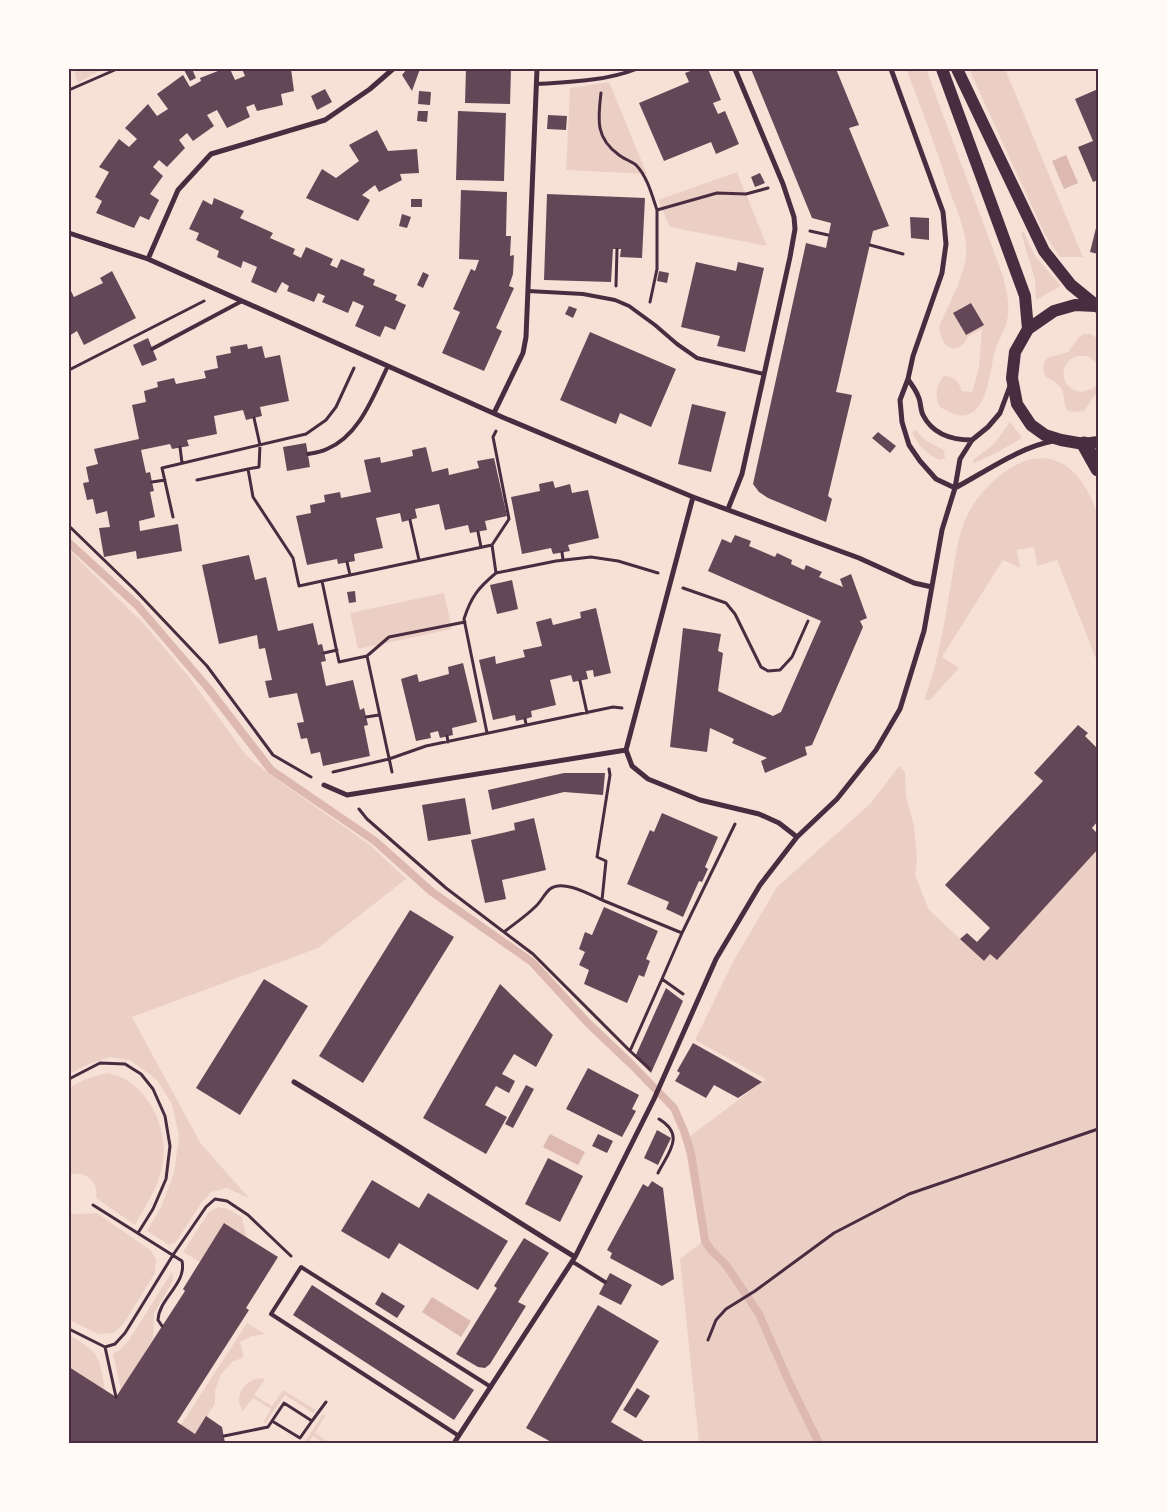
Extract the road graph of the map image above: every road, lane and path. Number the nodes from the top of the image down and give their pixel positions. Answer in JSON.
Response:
{"nodes":[{"id":1,"x":117,"y":69,"type":"edge"},
{"id":2,"x":393,"y":69,"type":"edge"},
{"id":3,"x":537,"y":69,"type":"edge"},
{"id":4,"x":636,"y":69,"type":"edge"},
{"id":5,"x":735,"y":69,"type":"edge"},
{"id":6,"x":891,"y":69,"type":"edge"},
{"id":7,"x":942,"y":69,"type":"edge"},
{"id":8,"x":957,"y":69,"type":"edge"},
{"id":9,"x":600,"y":77,"type":"junction"},
{"id":10,"x":537,"y":84,"type":"junction"},
{"id":11,"x":69,"y":90,"type":"edge"},
{"id":12,"x":783,"y":184,"type":"junction"},
{"id":13,"x":657,"y":210,"type":"junction"},
{"id":14,"x":69,"y":233,"type":"edge"},
{"id":15,"x":870,"y":245,"type":"dead end"},
{"id":16,"x":617,"y":249,"type":"dead end"},
{"id":17,"x":903,"y":254,"type":"dead end"},
{"id":18,"x":148,"y":259,"type":"junction"},
{"id":19,"x":218,"y":290,"type":"junction"},
{"id":20,"x":528,"y":291,"type":"junction"},
{"id":21,"x":615,"y":300,"type":"junction"},
{"id":22,"x":242,"y":301,"type":"junction"},
{"id":23,"x":1097,"y":307,"type":"edge"},
{"id":24,"x":645,"y":317,"type":"junction"},
{"id":25,"x":1028,"y":330,"type":"junction"},
{"id":26,"x":152,"y":349,"type":"dead end"},
{"id":27,"x":361,"y":354,"type":"junction"},
{"id":28,"x":388,"y":366,"type":"junction"},
{"id":29,"x":69,"y":370,"type":"edge"},
{"id":30,"x":764,"y":374,"type":"junction"},
{"id":31,"x":1012,"y":378,"type":"junction"},
{"id":32,"x":908,"y":379,"type":"junction"},
{"id":33,"x":494,"y":413,"type":"junction"},
{"id":34,"x":502,"y":416,"type":"junction"},
{"id":35,"x":254,"y":418,"type":"dead end"},
{"id":36,"x":972,"y":440,"type":"junction"},
{"id":37,"x":1061,"y":440,"type":"junction"},
{"id":38,"x":1091,"y":443,"type":"edge"},
{"id":39,"x":260,"y":445,"type":"junction"},
{"id":40,"x":180,"y":447,"type":"dead end"},
{"id":41,"x":308,"y":454,"type":"dead end"},
{"id":42,"x":182,"y":463,"type":"junction"},
{"id":43,"x":248,"y":469,"type":"junction"},
{"id":44,"x":1098,"y":469,"type":"edge"},
{"id":45,"x":165,"y":480,"type":"junction"},
{"id":46,"x":197,"y":480,"type":"dead end"},
{"id":47,"x":152,"y":482,"type":"dead end"},
{"id":48,"x":955,"y":488,"type":"junction"},
{"id":49,"x":693,"y":497,"type":"junction"},
{"id":50,"x":728,"y":509,"type":"junction"},
{"id":51,"x":173,"y":516,"type":"dead end"},
{"id":52,"x":410,"y":520,"type":"dead end"},
{"id":53,"x":69,"y":526,"type":"edge"},
{"id":54,"x":478,"y":532,"type":"dead end"},
{"id":55,"x":492,"y":545,"type":"junction"},
{"id":56,"x":481,"y":547,"type":"junction"},
{"id":57,"x":562,"y":552,"type":"dead end"},
{"id":58,"x":419,"y":560,"type":"junction"},
{"id":59,"x":563,"y":560,"type":"junction"},
{"id":60,"x":347,"y":562,"type":"dead end"},
{"id":61,"x":496,"y":573,"type":"junction"},
{"id":62,"x":350,"y":575,"type":"junction"},
{"id":63,"x":671,"y":577,"type":"junction"},
{"id":64,"x":322,"y":581,"type":"junction"},
{"id":65,"x":669,"y":584,"type":"junction"},
{"id":66,"x":932,"y":587,"type":"junction"},
{"id":67,"x":808,"y":621,"type":"dead end"},
{"id":68,"x":465,"y":622,"type":"junction"},
{"id":69,"x":337,"y":650,"type":"junction"},
{"id":70,"x":324,"y":653,"type":"dead end"},
{"id":71,"x":367,"y":656,"type":"junction"},
{"id":72,"x":580,"y":680,"type":"dead end"},
{"id":73,"x":635,"y":711,"type":"junction"},
{"id":74,"x":587,"y":713,"type":"junction"},
{"id":75,"x":379,"y":715,"type":"junction"},
{"id":76,"x":366,"y":717,"type":"dead end"},
{"id":77,"x":525,"y":719,"type":"dead end"},
{"id":78,"x":526,"y":724,"type":"junction"},
{"id":79,"x":486,"y":733,"type":"junction"},
{"id":80,"x":447,"y":736,"type":"dead end"},
{"id":81,"x":448,"y":742,"type":"junction"},
{"id":82,"x":626,"y":750,"type":"junction"},
{"id":83,"x":608,"y":753,"type":"junction"},
{"id":84,"x":389,"y":759,"type":"junction"},
{"id":85,"x":324,"y":785,"type":"junction"},
{"id":86,"x":395,"y":787,"type":"junction"},
{"id":87,"x":347,"y":795,"type":"junction"},
{"id":88,"x":742,"y":810,"type":"junction"},
{"id":89,"x":797,"y":837,"type":"junction"},
{"id":90,"x":602,"y":900,"type":"junction"},
{"id":91,"x":504,"y":932,"type":"junction"},
{"id":92,"x":682,"y":933,"type":"junction"},
{"id":93,"x":662,"y":979,"type":"junction"},
{"id":94,"x":696,"y":1003,"type":"junction"},
{"id":95,"x":630,"y":1051,"type":"junction"},
{"id":96,"x":69,"y":1079,"type":"edge"},
{"id":97,"x":662,"y":1079,"type":"junction"},
{"id":98,"x":294,"y":1082,"type":"dead end"},
{"id":99,"x":648,"y":1112,"type":"junction"},
{"id":100,"x":1098,"y":1129,"type":"edge"},
{"id":101,"x":658,"y":1173,"type":"dead end"},
{"id":102,"x":94,"y":1204,"type":"dead end"},
{"id":103,"x":138,"y":1233,"type":"junction"},
{"id":104,"x":173,"y":1255,"type":"junction"},
{"id":105,"x":574,"y":1259,"type":"junction"},
{"id":106,"x":301,"y":1267,"type":"junction"},
{"id":107,"x":605,"y":1282,"type":"dead end"},
{"id":108,"x":162,"y":1326,"type":"dead end"},
{"id":109,"x":69,"y":1328,"type":"edge"},
{"id":110,"x":708,"y":1340,"type":"dead end"},
{"id":111,"x":105,"y":1346,"type":"junction"},
{"id":112,"x":492,"y":1387,"type":"junction"},
{"id":113,"x":116,"y":1397,"type":"dead end"},
{"id":114,"x":326,"y":1402,"type":"dead end"},
{"id":115,"x":272,"y":1421,"type":"junction"},
{"id":116,"x":312,"y":1421,"type":"junction"},
{"id":117,"x":224,"y":1436,"type":"dead end"},
{"id":118,"x":459,"y":1436,"type":"junction"},
{"id":119,"x":454,"y":1443,"type":"edge"}],
"edges":[{"from":1,"to":11,"type":"path"},
{"from":2,"to":18,"type":"street"},
{"from":3,"to":10,"type":"street"},
{"from":4,"to":9,"type":"lane"},
{"from":5,"to":12,"type":"street"},
{"from":6,"to":32,"type":"street"},
{"from":7,"to":25,"type":"main road"},
{"from":8,"to":23,"type":"main road"},
{"from":9,"to":10,"type":"lane"},
{"from":9,"to":13,"type":"path"},
{"from":10,"to":20,"type":"street"},
{"from":12,"to":13,"type":"path"},
{"from":12,"to":30,"type":"street"},
{"from":13,"to":24,"type":"path"},
{"from":14,"to":18,"type":"street"},
{"from":15,"to":17,"type":"path"},
{"from":16,"to":21,"type":"path"},
{"from":18,"to":19,"type":"street"},
{"from":19,"to":22,"type":"street"},
{"from":19,"to":29,"type":"path"},
{"from":20,"to":21,"type":"lane"},
{"from":20,"to":33,"type":"street"},
{"from":21,"to":24,"type":"lane"},
{"from":22,"to":26,"type":"lane"},
{"from":22,"to":27,"type":"street"},
{"from":23,"to":25,"type":"main road"},
{"from":24,"to":30,"type":"lane"},
{"from":25,"to":31,"type":"main road"},
{"from":27,"to":28,"type":"street"},
{"from":27,"to":39,"type":"path"},
{"from":28,"to":33,"type":"street"},
{"from":28,"to":41,"type":"lane"},
{"from":30,"to":50,"type":"street"},
{"from":31,"to":36,"type":"street"},
{"from":31,"to":37,"type":"main road"},
{"from":32,"to":36,"type":"street"},
{"from":32,"to":48,"type":"street"},
{"from":33,"to":34,"type":"street"},
{"from":34,"to":49,"type":"street"},
{"from":34,"to":55,"type":"path"},
{"from":35,"to":39,"type":"path"},
{"from":36,"to":48,"type":"street"},
{"from":37,"to":38,"type":"main road"},
{"from":37,"to":48,"type":"street"},
{"from":38,"to":44,"type":"highway"},
{"from":39,"to":42,"type":"path"},
{"from":39,"to":43,"type":"path"},
{"from":40,"to":42,"type":"path"},
{"from":42,"to":45,"type":"path"},
{"from":43,"to":46,"type":"path"},
{"from":43,"to":64,"type":"path"},
{"from":45,"to":47,"type":"path"},
{"from":45,"to":51,"type":"path"},
{"from":48,"to":66,"type":"street"},
{"from":49,"to":50,"type":"street"},
{"from":49,"to":63,"type":"street"},
{"from":50,"to":66,"type":"street"},
{"from":52,"to":58,"type":"path"},
{"from":53,"to":85,"type":"path"},
{"from":54,"to":56,"type":"path"},
{"from":55,"to":56,"type":"path"},
{"from":55,"to":61,"type":"path"},
{"from":56,"to":58,"type":"path"},
{"from":57,"to":59,"type":"path"},
{"from":58,"to":62,"type":"path"},
{"from":59,"to":61,"type":"path"},
{"from":59,"to":63,"type":"path"},
{"from":60,"to":62,"type":"path"},
{"from":61,"to":68,"type":"path"},
{"from":62,"to":64,"type":"path"},
{"from":63,"to":65,"type":"street"},
{"from":64,"to":69,"type":"path"},
{"from":65,"to":67,"type":"path"},
{"from":65,"to":73,"type":"street"},
{"from":66,"to":89,"type":"street"},
{"from":68,"to":71,"type":"path"},
{"from":68,"to":79,"type":"path"},
{"from":69,"to":70,"type":"path"},
{"from":69,"to":71,"type":"path"},
{"from":71,"to":75,"type":"path"},
{"from":72,"to":74,"type":"path"},
{"from":73,"to":74,"type":"path"},
{"from":73,"to":82,"type":"street"},
{"from":74,"to":78,"type":"path"},
{"from":75,"to":76,"type":"path"},
{"from":75,"to":84,"type":"path"},
{"from":77,"to":78,"type":"path"},
{"from":78,"to":79,"type":"path"},
{"from":79,"to":81,"type":"path"},
{"from":80,"to":81,"type":"path"},
{"from":81,"to":84,"type":"path"},
{"from":82,"to":83,"type":"street"},
{"from":82,"to":88,"type":"street"},
{"from":83,"to":86,"type":"street"},
{"from":83,"to":90,"type":"path"},
{"from":84,"to":85,"type":"path"},
{"from":84,"to":86,"type":"path"},
{"from":85,"to":87,"type":"street"},
{"from":86,"to":87,"type":"street"},
{"from":87,"to":91,"type":"path"},
{"from":88,"to":89,"type":"street"},
{"from":88,"to":92,"type":"path"},
{"from":89,"to":94,"type":"street"},
{"from":90,"to":91,"type":"path"},
{"from":90,"to":92,"type":"path"},
{"from":91,"to":95,"type":"path"},
{"from":92,"to":93,"type":"path"},
{"from":93,"to":94,"type":"path"},
{"from":93,"to":95,"type":"path"},
{"from":94,"to":97,"type":"street"},
{"from":95,"to":97,"type":"path"},
{"from":96,"to":103,"type":"path"},
{"from":97,"to":99,"type":"street"},
{"from":98,"to":105,"type":"street"},
{"from":99,"to":101,"type":"path"},
{"from":99,"to":105,"type":"street"},
{"from":100,"to":110,"type":"path"},
{"from":102,"to":103,"type":"path"},
{"from":103,"to":104,"type":"path"},
{"from":104,"to":106,"type":"path"},
{"from":104,"to":108,"type":"path"},
{"from":104,"to":111,"type":"path"},
{"from":105,"to":107,"type":"lane"},
{"from":105,"to":112,"type":"street"},
{"from":106,"to":112,"type":"lane"},
{"from":106,"to":118,"type":"lane"},
{"from":109,"to":111,"type":"path"},
{"from":111,"to":113,"type":"path"},
{"from":112,"to":118,"type":"street"},
{"from":114,"to":116,"type":"path"},
{"from":115,"to":116,"type":"path"},
{"from":115,"to":116,"type":"path"},
{"from":115,"to":117,"type":"path"},
{"from":118,"to":119,"type":"street"}]}
